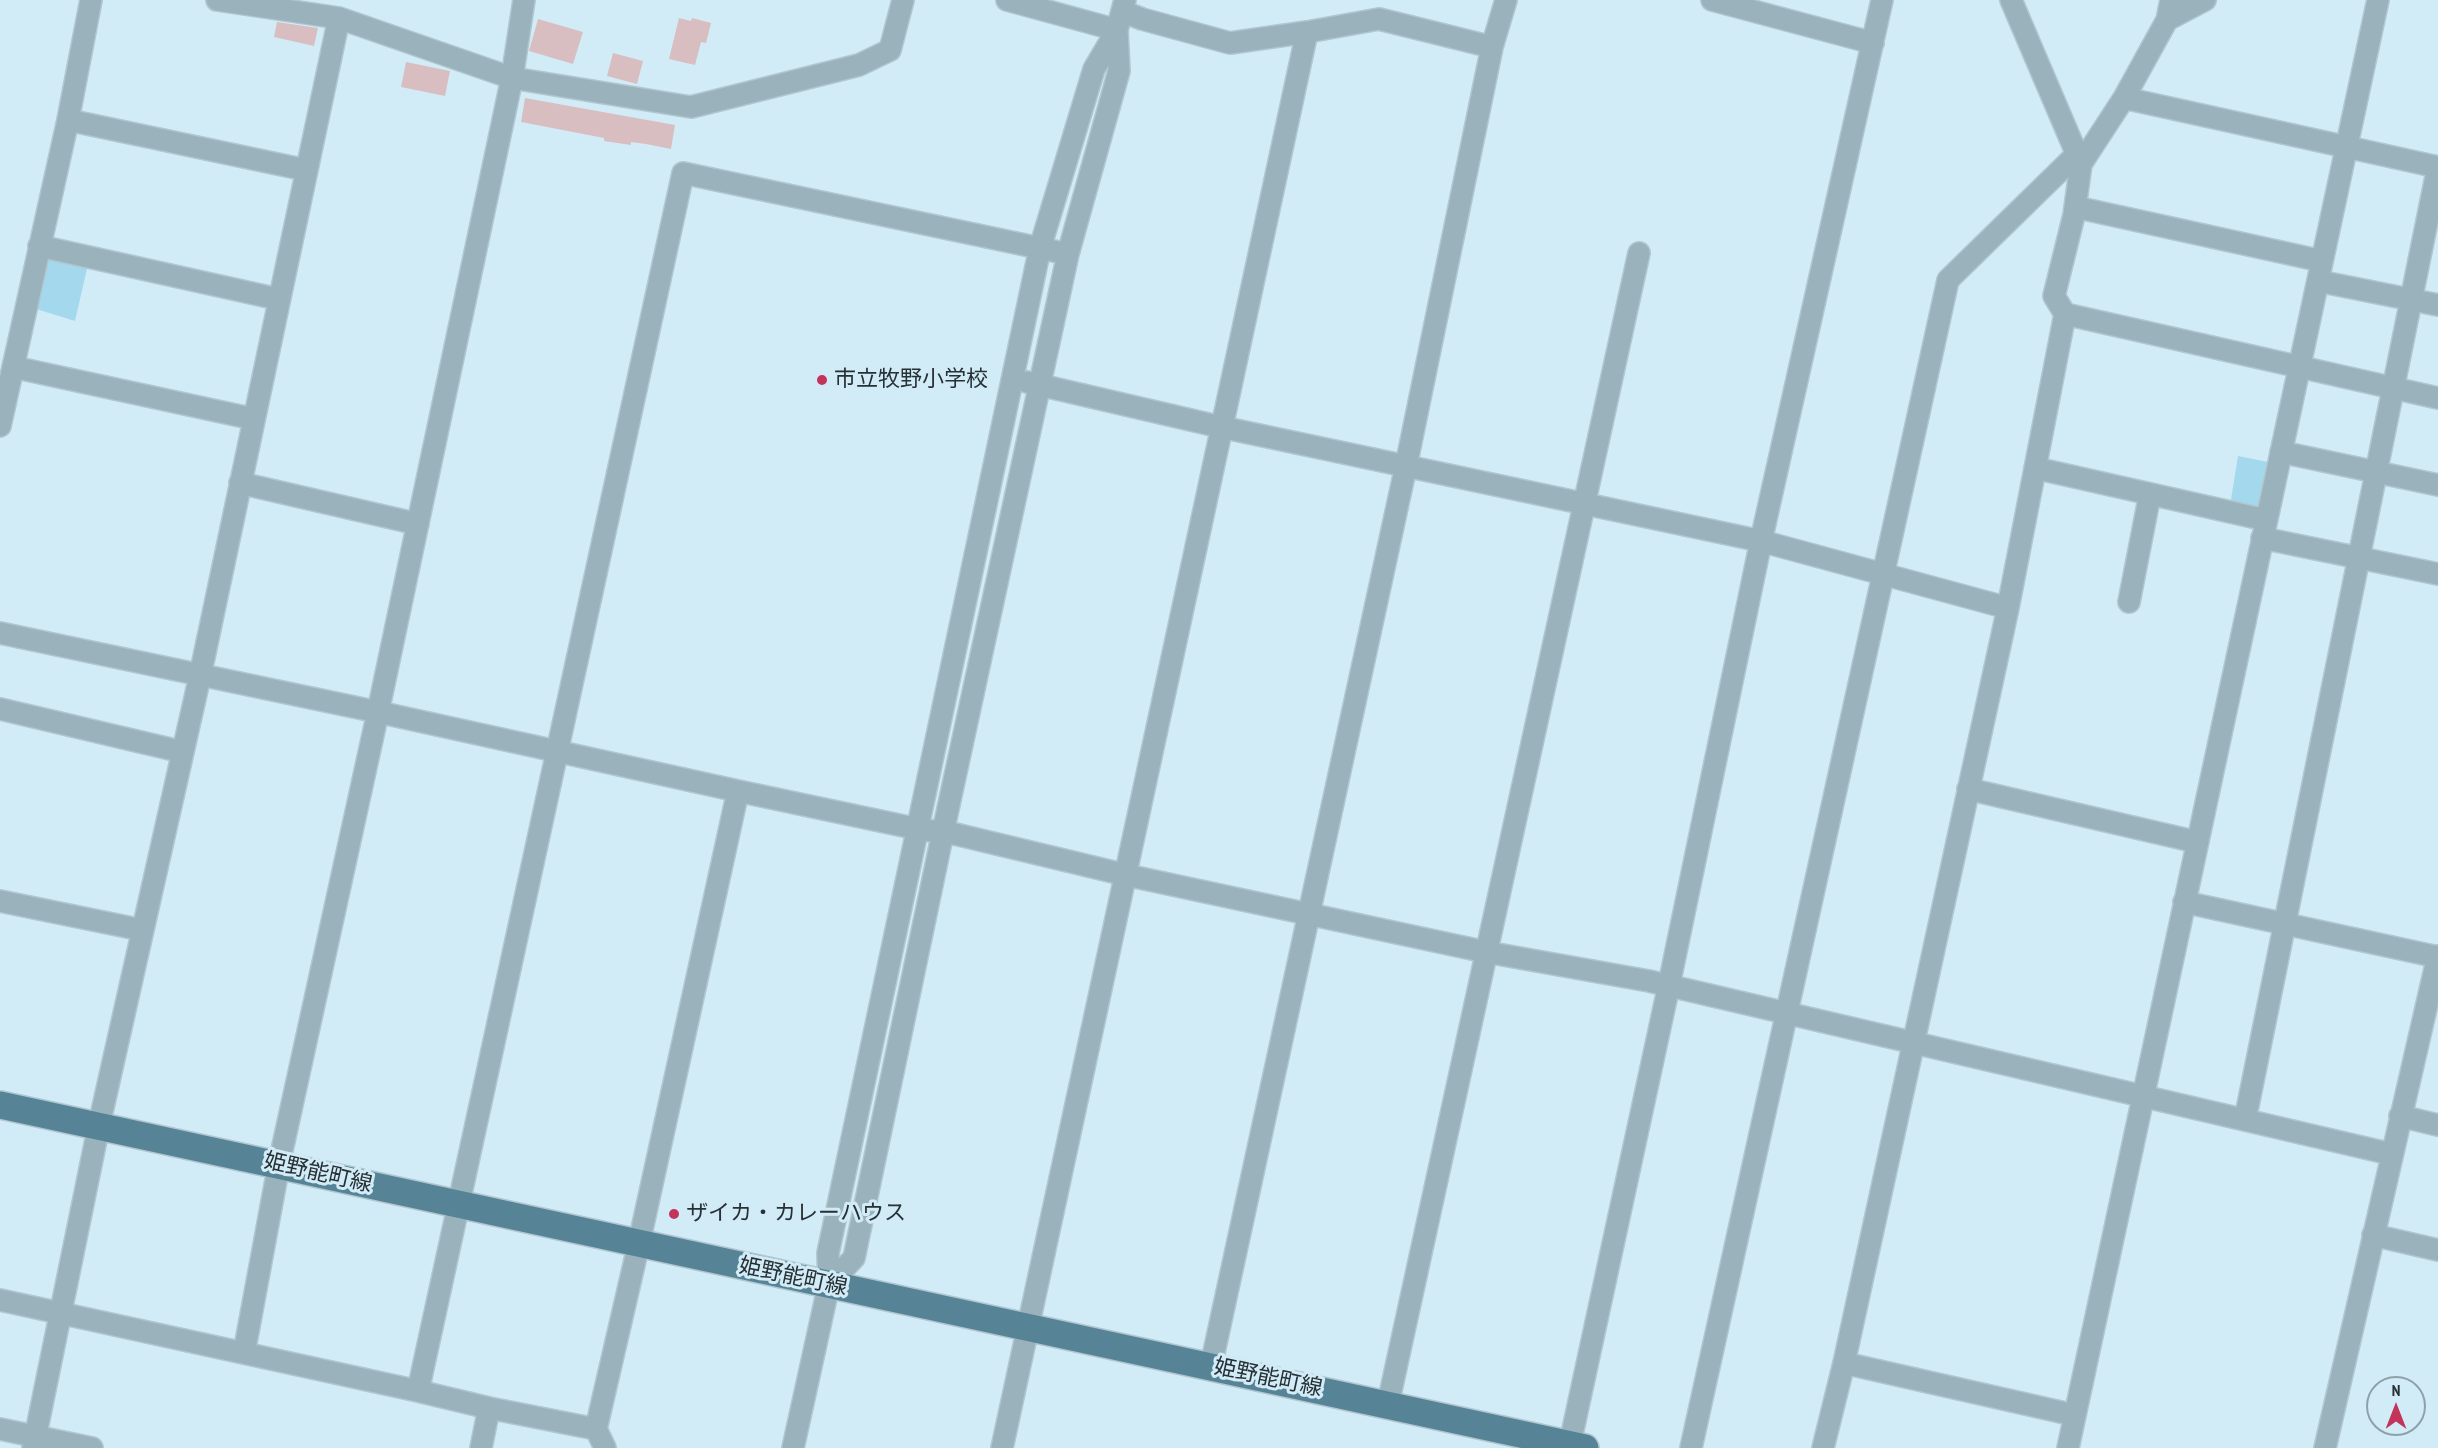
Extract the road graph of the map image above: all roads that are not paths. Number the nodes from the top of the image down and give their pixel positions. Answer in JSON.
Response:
{"nodes":[{"id":1,"x":91,"y":0,"type":"edge"},
{"id":2,"x":218,"y":0,"type":"edge"},
{"id":3,"x":524,"y":0,"type":"edge"},
{"id":4,"x":903,"y":0,"type":"edge"},
{"id":5,"x":1007,"y":0,"type":"edge"},
{"id":6,"x":1506,"y":0,"type":"edge"},
{"id":7,"x":1712,"y":0,"type":"edge"},
{"id":8,"x":1882,"y":0,"type":"edge"},
{"id":9,"x":2011,"y":0,"type":"edge"},
{"id":10,"x":2205,"y":0,"type":"edge"},
{"id":11,"x":2378,"y":0,"type":"edge"},
{"id":12,"x":2169,"y":10,"type":"edge"},
{"id":13,"x":1121,"y":13,"type":"edge"},
{"id":14,"x":339,"y":18,"type":"junction"},
{"id":15,"x":1307,"y":32,"type":"junction"},
{"id":16,"x":1873,"y":43,"type":"junction"},
{"id":17,"x":1492,"y":47,"type":"junction"},
{"id":18,"x":512,"y":78,"type":"junction"},
{"id":19,"x":2124,"y":98,"type":"junction"},
{"id":20,"x":68,"y":120,"type":"junction"},
{"id":21,"x":2347,"y":147,"type":"junction"},
{"id":22,"x":2079,"y":159,"type":"junction"},
{"id":23,"x":2438,"y":167,"type":"edge"},
{"id":24,"x":306,"y":170,"type":"junction"},
{"id":25,"x":2075,"y":207,"type":"junction"},
{"id":26,"x":39,"y":246,"type":"junction"},
{"id":27,"x":1040,"y":248,"type":"junction"},
{"id":28,"x":1639,"y":253,"type":"dead end"},
{"id":29,"x":1068,"y":254,"type":"junction"},
{"id":30,"x":2320,"y":271,"type":"junction"},
{"id":31,"x":278,"y":299,"type":"junction"},
{"id":32,"x":2411,"y":300,"type":"junction"},
{"id":33,"x":2438,"y":305,"type":"edge"},
{"id":34,"x":2065,"y":314,"type":"junction"},
{"id":35,"x":13,"y":367,"type":"junction"},
{"id":36,"x":2299,"y":368,"type":"junction"},
{"id":37,"x":1012,"y":379,"type":"junction"},
{"id":38,"x":1040,"y":385,"type":"junction"},
{"id":39,"x":2393,"y":387,"type":"junction"},
{"id":40,"x":2438,"y":398,"type":"edge"},
{"id":41,"x":254,"y":419,"type":"junction"},
{"id":42,"x":0,"y":426,"type":"edge"},
{"id":43,"x":1221,"y":427,"type":"junction"},
{"id":44,"x":2281,"y":452,"type":"junction"},
{"id":45,"x":1406,"y":466,"type":"junction"},
{"id":46,"x":2035,"y":468,"type":"junction"},
{"id":47,"x":2376,"y":472,"type":"junction"},
{"id":48,"x":240,"y":483,"type":"junction"},
{"id":49,"x":2438,"y":485,"type":"edge"},
{"id":50,"x":2150,"y":494,"type":"junction"},
{"id":51,"x":1585,"y":504,"type":"junction"},
{"id":52,"x":418,"y":524,"type":"junction"},
{"id":53,"x":2264,"y":529,"type":"junction"},
{"id":54,"x":1761,"y":540,"type":"junction"},
{"id":55,"x":2359,"y":558,"type":"junction"},
{"id":56,"x":1885,"y":574,"type":"junction"},
{"id":57,"x":2438,"y":574,"type":"edge"},
{"id":58,"x":2129,"y":602,"type":"dead end"},
{"id":59,"x":2008,"y":608,"type":"junction"},
{"id":60,"x":0,"y":633,"type":"edge"},
{"id":61,"x":200,"y":676,"type":"junction"},
{"id":62,"x":0,"y":710,"type":"edge"},
{"id":63,"x":378,"y":712,"type":"junction"},
{"id":64,"x":183,"y":752,"type":"junction"},
{"id":65,"x":555,"y":752,"type":"junction"},
{"id":66,"x":1968,"y":789,"type":"junction"},
{"id":67,"x":738,"y":791,"type":"junction"},
{"id":68,"x":918,"y":829,"type":"junction"},
{"id":69,"x":943,"y":832,"type":"junction"},
{"id":70,"x":2197,"y":842,"type":"junction"},
{"id":71,"x":1126,"y":874,"type":"junction"},
{"id":72,"x":0,"y":901,"type":"edge"},
{"id":73,"x":2184,"y":902,"type":"junction"},
{"id":74,"x":1308,"y":913,"type":"junction"},
{"id":75,"x":2284,"y":924,"type":"junction"},
{"id":76,"x":141,"y":930,"type":"junction"},
{"id":77,"x":1486,"y":952,"type":"junction"},
{"id":78,"x":2438,"y":957,"type":"edge"},
{"id":79,"x":1669,"y":985,"type":"junction"},
{"id":80,"x":1786,"y":1012,"type":"junction"},
{"id":81,"x":1912,"y":1042,"type":"junction"},
{"id":82,"x":2142,"y":1096,"type":"junction"},
{"id":83,"x":0,"y":1105,"type":"edge"},
{"id":84,"x":2400,"y":1116,"type":"junction"},
{"id":85,"x":2245,"y":1120,"type":"junction"},
{"id":86,"x":99,"y":1125,"type":"junction"},
{"id":87,"x":2438,"y":1125,"type":"edge"},
{"id":88,"x":2391,"y":1154,"type":"junction"},
{"id":89,"x":279,"y":1164,"type":"junction"},
{"id":90,"x":457,"y":1205,"type":"junction"},
{"id":91,"x":2373,"y":1235,"type":"junction"},
{"id":92,"x":639,"y":1243,"type":"junction"},
{"id":93,"x":2438,"y":1250,"type":"edge"},
{"id":94,"x":829,"y":1284,"type":"junction"},
{"id":95,"x":0,"y":1300,"type":"edge"},
{"id":96,"x":60,"y":1313,"type":"junction"},
{"id":97,"x":1029,"y":1327,"type":"junction"},
{"id":98,"x":244,"y":1353,"type":"junction"},
{"id":99,"x":1844,"y":1363,"type":"junction"},
{"id":100,"x":1211,"y":1366,"type":"junction"},
{"id":101,"x":418,"y":1390,"type":"junction"},
{"id":102,"x":1388,"y":1404,"type":"junction"},
{"id":103,"x":489,"y":1408,"type":"junction"},
{"id":104,"x":2074,"y":1415,"type":"junction"},
{"id":105,"x":0,"y":1429,"type":"edge"},
{"id":106,"x":601,"y":1439,"type":"edge"},
{"id":107,"x":34,"y":1442,"type":"edge"},
{"id":108,"x":1575,"y":1447,"type":"edge"},
{"id":109,"x":92,"y":1448,"type":"edge"},
{"id":110,"x":481,"y":1448,"type":"edge"},
{"id":111,"x":793,"y":1448,"type":"edge"},
{"id":112,"x":1002,"y":1448,"type":"edge"},
{"id":113,"x":1691,"y":1448,"type":"edge"},
{"id":114,"x":1823,"y":1448,"type":"edge"},
{"id":115,"x":2068,"y":1448,"type":"edge"},
{"id":116,"x":2325,"y":1448,"type":"edge"}],
"edges":[{"from":1,"to":20,"type":"street"},
{"from":2,"to":14,"type":"street"},
{"from":3,"to":18,"type":"street"},
{"from":4,"to":18,"type":"street"},
{"from":5,"to":13,"type":"street"},
{"from":6,"to":17,"type":"street"},
{"from":7,"to":16,"type":"street"},
{"from":8,"to":16,"type":"street"},
{"from":9,"to":22,"type":"street"},
{"from":10,"to":12,"type":"street"},
{"from":11,"to":21,"type":"street"},
{"from":12,"to":19,"type":"street"},
{"from":13,"to":15,"type":"street"},
{"from":13,"to":27,"type":"street"},
{"from":13,"to":29,"type":"street"},
{"from":14,"to":18,"type":"street"},
{"from":14,"to":24,"type":"street"},
{"from":15,"to":17,"type":"street"},
{"from":15,"to":43,"type":"street"},
{"from":16,"to":54,"type":"street"},
{"from":17,"to":45,"type":"street"},
{"from":18,"to":52,"type":"street"},
{"from":19,"to":21,"type":"street"},
{"from":19,"to":22,"type":"street"},
{"from":20,"to":24,"type":"street"},
{"from":20,"to":26,"type":"street"},
{"from":21,"to":23,"type":"street"},
{"from":21,"to":30,"type":"street"},
{"from":22,"to":25,"type":"street"},
{"from":22,"to":56,"type":"street"},
{"from":23,"to":32,"type":"street"},
{"from":24,"to":31,"type":"street"},
{"from":25,"to":30,"type":"street"},
{"from":25,"to":34,"type":"street"},
{"from":26,"to":31,"type":"street"},
{"from":26,"to":35,"type":"street"},
{"from":27,"to":29,"type":"street"},
{"from":27,"to":37,"type":"street"},
{"from":27,"to":65,"type":"street"},
{"from":28,"to":51,"type":"street"},
{"from":29,"to":38,"type":"street"},
{"from":30,"to":32,"type":"street"},
{"from":30,"to":36,"type":"street"},
{"from":31,"to":41,"type":"street"},
{"from":32,"to":33,"type":"street"},
{"from":32,"to":39,"type":"street"},
{"from":34,"to":36,"type":"street"},
{"from":34,"to":46,"type":"street"},
{"from":35,"to":41,"type":"street"},
{"from":35,"to":42,"type":"street"},
{"from":36,"to":39,"type":"street"},
{"from":36,"to":44,"type":"street"},
{"from":37,"to":38,"type":"street"},
{"from":37,"to":68,"type":"street"},
{"from":38,"to":43,"type":"street"},
{"from":38,"to":69,"type":"street"},
{"from":39,"to":40,"type":"street"},
{"from":39,"to":47,"type":"street"},
{"from":41,"to":48,"type":"street"},
{"from":43,"to":45,"type":"street"},
{"from":43,"to":71,"type":"street"},
{"from":44,"to":47,"type":"street"},
{"from":44,"to":53,"type":"street"},
{"from":45,"to":51,"type":"street"},
{"from":45,"to":74,"type":"street"},
{"from":46,"to":50,"type":"street"},
{"from":46,"to":59,"type":"street"},
{"from":47,"to":49,"type":"street"},
{"from":47,"to":55,"type":"street"},
{"from":48,"to":52,"type":"street"},
{"from":48,"to":61,"type":"street"},
{"from":50,"to":53,"type":"street"},
{"from":50,"to":58,"type":"street"},
{"from":51,"to":54,"type":"street"},
{"from":51,"to":77,"type":"street"},
{"from":52,"to":63,"type":"street"},
{"from":53,"to":55,"type":"street"},
{"from":53,"to":70,"type":"street"},
{"from":54,"to":56,"type":"street"},
{"from":54,"to":79,"type":"street"},
{"from":55,"to":57,"type":"street"},
{"from":55,"to":75,"type":"street"},
{"from":56,"to":59,"type":"street"},
{"from":56,"to":80,"type":"street"},
{"from":59,"to":66,"type":"street"},
{"from":60,"to":61,"type":"street"},
{"from":61,"to":63,"type":"street"},
{"from":61,"to":64,"type":"street"},
{"from":62,"to":64,"type":"street"},
{"from":63,"to":65,"type":"street"},
{"from":63,"to":89,"type":"street"},
{"from":64,"to":76,"type":"street"},
{"from":65,"to":67,"type":"street"},
{"from":65,"to":90,"type":"street"},
{"from":66,"to":70,"type":"street"},
{"from":66,"to":81,"type":"street"},
{"from":67,"to":68,"type":"street"},
{"from":67,"to":92,"type":"street"},
{"from":68,"to":69,"type":"street"},
{"from":68,"to":94,"type":"street"},
{"from":69,"to":71,"type":"street"},
{"from":69,"to":94,"type":"street"},
{"from":70,"to":73,"type":"street"},
{"from":71,"to":74,"type":"street"},
{"from":71,"to":97,"type":"street"},
{"from":72,"to":76,"type":"street"},
{"from":73,"to":75,"type":"street"},
{"from":73,"to":82,"type":"street"},
{"from":74,"to":77,"type":"street"},
{"from":74,"to":100,"type":"street"},
{"from":75,"to":78,"type":"street"},
{"from":75,"to":85,"type":"street"},
{"from":76,"to":86,"type":"street"},
{"from":77,"to":79,"type":"street"},
{"from":77,"to":102,"type":"street"},
{"from":78,"to":84,"type":"street"},
{"from":79,"to":80,"type":"street"},
{"from":79,"to":108,"type":"street"},
{"from":80,"to":81,"type":"street"},
{"from":80,"to":113,"type":"street"},
{"from":81,"to":82,"type":"street"},
{"from":81,"to":99,"type":"street"},
{"from":82,"to":85,"type":"street"},
{"from":82,"to":104,"type":"street"},
{"from":83,"to":86,"type":"main road","name":"姫野能町線"},
{"from":84,"to":87,"type":"street"},
{"from":84,"to":88,"type":"street"},
{"from":85,"to":88,"type":"street"},
{"from":86,"to":89,"type":"main road","name":"姫野能町線"},
{"from":86,"to":96,"type":"street"},
{"from":88,"to":91,"type":"street"},
{"from":89,"to":90,"type":"main road","name":"姫野能町線"},
{"from":89,"to":98,"type":"street"},
{"from":90,"to":92,"type":"main road","name":"姫野能町線"},
{"from":90,"to":101,"type":"street"},
{"from":91,"to":93,"type":"street"},
{"from":91,"to":116,"type":"street"},
{"from":92,"to":94,"type":"main road","name":"姫野能町線"},
{"from":92,"to":106,"type":"street"},
{"from":94,"to":97,"type":"main road","name":"姫野能町線"},
{"from":94,"to":111,"type":"street"},
{"from":95,"to":96,"type":"street"},
{"from":96,"to":98,"type":"street"},
{"from":96,"to":107,"type":"street"},
{"from":97,"to":100,"type":"main road","name":"姫野能町線"},
{"from":97,"to":112,"type":"street"},
{"from":98,"to":101,"type":"street"},
{"from":99,"to":104,"type":"street"},
{"from":99,"to":114,"type":"street"},
{"from":100,"to":102,"type":"main road","name":"姫野能町線"},
{"from":101,"to":103,"type":"street"},
{"from":102,"to":108,"type":"main road","name":"姫野能町線"},
{"from":103,"to":106,"type":"street"},
{"from":103,"to":110,"type":"street"},
{"from":104,"to":115,"type":"street"},
{"from":105,"to":107,"type":"street"},
{"from":107,"to":109,"type":"street"}]}
